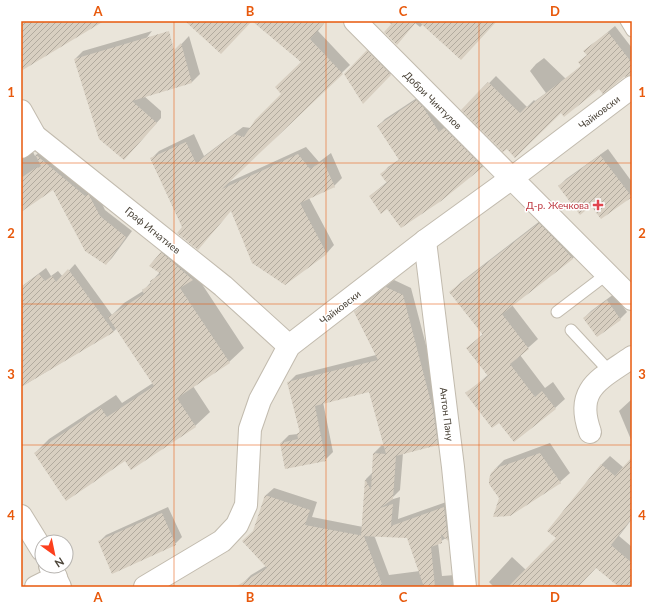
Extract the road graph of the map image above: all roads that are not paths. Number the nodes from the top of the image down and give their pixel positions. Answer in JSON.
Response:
{"nodes":[{"id":1,"x":355,"y":21,"type":"edge"},
{"id":2,"x":626,"y":21,"type":"edge"},
{"id":3,"x":632,"y":31,"type":"edge"},
{"id":4,"x":632,"y":87,"type":"edge"},
{"id":5,"x":21,"y":111,"type":"edge"},
{"id":6,"x":28,"y":141,"type":"edge"},
{"id":7,"x":512,"y":178,"type":"junction"},
{"id":8,"x":425,"y":241,"type":"junction"},
{"id":9,"x":607,"y":274,"type":"junction"},
{"id":10,"x":632,"y":299,"type":"edge"},
{"id":11,"x":557,"y":312,"type":"dead end"},
{"id":12,"x":571,"y":330,"type":"dead end"},
{"id":13,"x":289,"y":346,"type":"junction"},
{"id":14,"x":632,"y":357,"type":"edge"},
{"id":15,"x":610,"y":372,"type":"junction"},
{"id":16,"x":590,"y":432,"type":"dead end"},
{"id":17,"x":21,"y":516,"type":"edge"},
{"id":18,"x":34,"y":537,"type":"edge"},
{"id":19,"x":55,"y":577,"type":"edge"},
{"id":20,"x":36,"y":587,"type":"edge"},
{"id":21,"x":145,"y":587,"type":"edge"},
{"id":22,"x":464,"y":587,"type":"edge"}],
"edges":[{"from":1,"to":7,"type":"street","name":"Добри Чинтулов"},
{"from":2,"to":3,"type":"lane"},
{"from":4,"to":7,"type":"street","name":"Чайковски"},
{"from":5,"to":6,"type":"street","name":"Граф Игнатиев"},
{"from":6,"to":13,"type":"street","name":"Граф Игнатиев"},
{"from":7,"to":8,"type":"street","name":"Чайковски"},
{"from":7,"to":9,"type":"street","name":"Добри Чинтулов"},
{"from":8,"to":13,"type":"street","name":"Чайковски"},
{"from":8,"to":22,"type":"street","name":"Антон Пану"},
{"from":9,"to":10,"type":"street","name":"Добри Чинтулов"},
{"from":9,"to":11,"type":"lane"},
{"from":12,"to":15,"type":"lane"},
{"from":13,"to":21,"type":"street","name":"Чайковски"},
{"from":14,"to":15,"type":"street"},
{"from":15,"to":16,"type":"street"},
{"from":17,"to":18,"type":"street"},
{"from":19,"to":20,"type":"street"}]}
